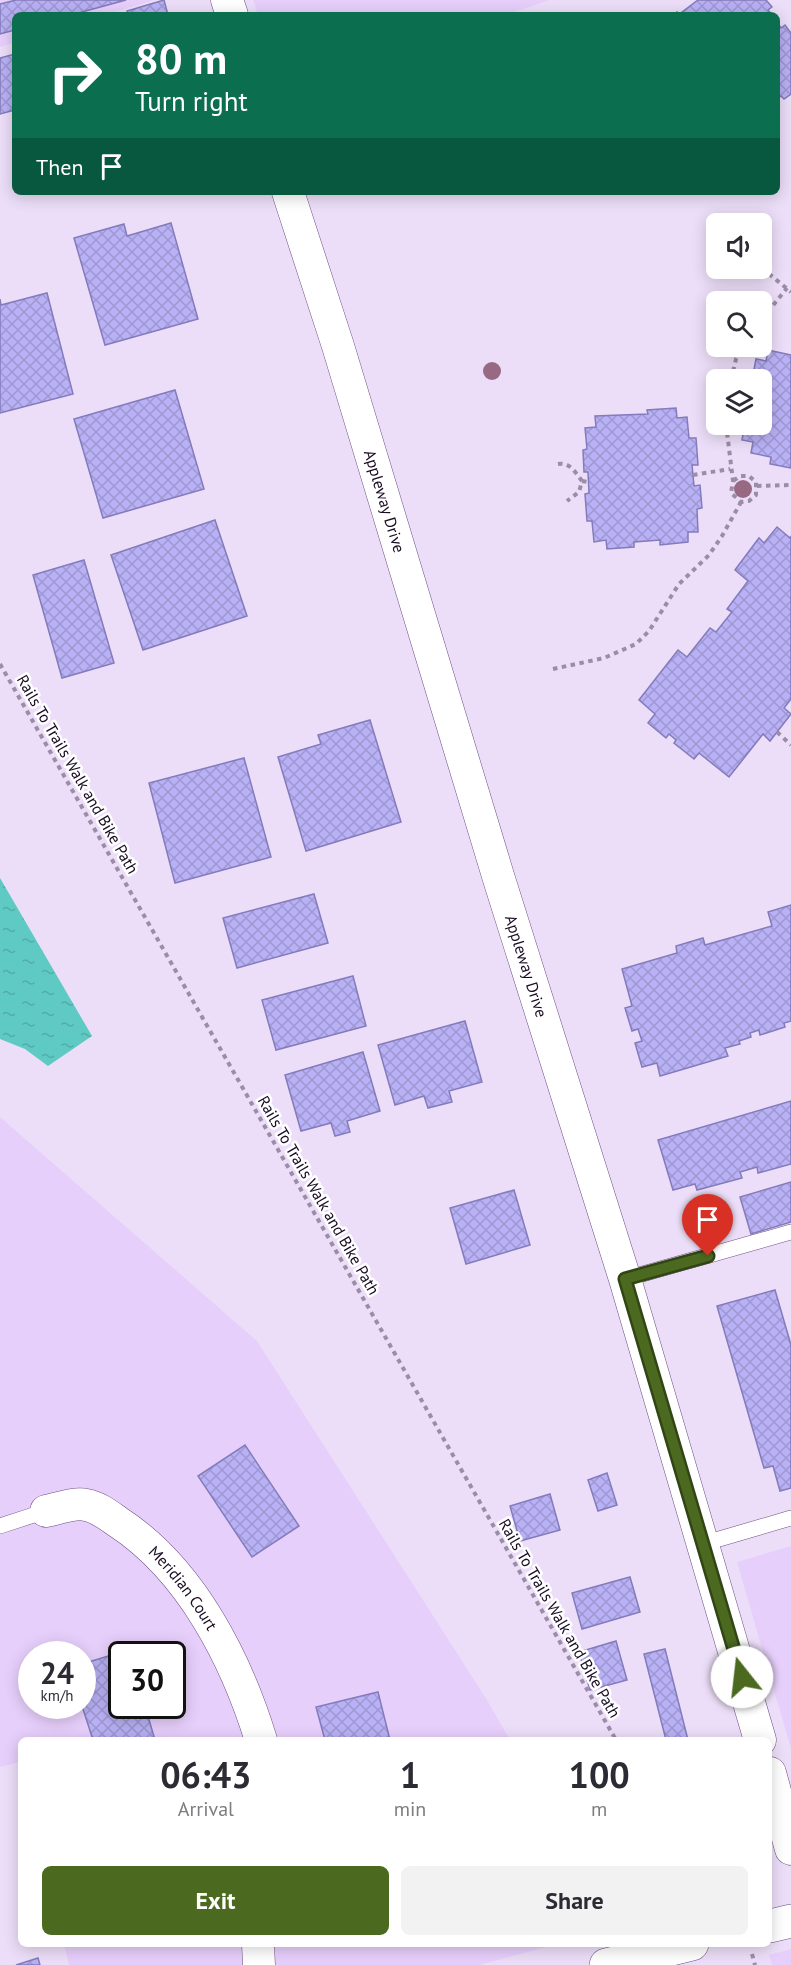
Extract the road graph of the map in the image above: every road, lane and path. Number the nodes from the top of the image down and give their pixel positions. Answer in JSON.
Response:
{"nodes":[{"id":1,"x":289,"y":195,"type":"edge"},
{"id":2,"x":772,"y":276,"type":"edge"},
{"id":3,"x":787,"y":288,"type":"junction"},
{"id":4,"x":791,"y":292,"type":"edge"},
{"id":5,"x":772,"y":307,"type":"edge"},
{"id":6,"x":727,"y":435,"type":"edge"},
{"id":7,"x":558,"y":464,"type":"dead end"},
{"id":8,"x":730,"y":468,"type":"junction"},
{"id":9,"x":693,"y":474,"type":"dead end"},
{"id":10,"x":582,"y":481,"type":"junction"},
{"id":11,"x":733,"y":481,"type":"junction"},
{"id":12,"x":588,"y":482,"type":"dead end"},
{"id":13,"x":791,"y":485,"type":"edge"},
{"id":14,"x":757,"y":486,"type":"junction"},
{"id":15,"x":567,"y":501,"type":"dead end"},
{"id":16,"x":741,"y":502,"type":"junction"},
{"id":17,"x":0,"y":664,"type":"edge"},
{"id":18,"x":553,"y":669,"type":"dead end"},
{"id":19,"x":777,"y":732,"type":"dead end"},
{"id":20,"x":791,"y":745,"type":"edge"},
{"id":21,"x":791,"y":1232,"type":"edge"},
{"id":22,"x":625,"y":1279,"type":"junction"},
{"id":23,"x":46,"y":1511,"type":"joint"},
{"id":24,"x":791,"y":1518,"type":"edge"},
{"id":25,"x":0,"y":1526,"type":"edge"},
{"id":26,"x":702,"y":1544,"type":"junction"},
{"id":27,"x":260,"y":1737,"type":"edge"},
{"id":28,"x":614,"y":1737,"type":"edge"},
{"id":29,"x":759,"y":1737,"type":"edge"},
{"id":30,"x":772,"y":1780,"type":"edge"},
{"id":31,"x":791,"y":1850,"type":"edge"},
{"id":32,"x":791,"y":1921,"type":"edge"},
{"id":33,"x":772,"y":1926,"type":"edge"},
{"id":34,"x":258,"y":1947,"type":"edge"},
{"id":35,"x":680,"y":1947,"type":"edge"},
{"id":36,"x":259,"y":1965,"type":"edge"},
{"id":37,"x":606,"y":1965,"type":"edge"}],
"edges":[{"from":1,"to":22,"type":"street","name":"Appleway Drive"},
{"from":2,"to":3,"type":"path"},
{"from":3,"to":4,"type":"path"},
{"from":3,"to":5,"type":"path"},
{"from":6,"to":8,"type":"path"},
{"from":7,"to":10,"type":"path"},
{"from":8,"to":9,"type":"path"},
{"from":8,"to":11,"type":"path"},
{"from":10,"to":12,"type":"path"},
{"from":10,"to":15,"type":"path"},
{"from":11,"to":14,"type":"path"},
{"from":11,"to":16,"type":"path"},
{"from":13,"to":14,"type":"path"},
{"from":14,"to":16,"type":"path"},
{"from":16,"to":18,"type":"path"},
{"from":17,"to":28,"type":"path","name":"Rails To Trails Walk and Bike Path"},
{"from":19,"to":20,"type":"path"},
{"from":21,"to":22,"type":"lane"},
{"from":22,"to":26,"type":"street","name":"Appleway Drive"},
{"from":23,"to":25,"type":"lane"},
{"from":23,"to":27,"type":"street","name":"Meridian Court"},
{"from":24,"to":26,"type":"lane"},
{"from":26,"to":29,"type":"street","name":"Appleway Drive"},
{"from":30,"to":31,"type":"street"},
{"from":32,"to":33,"type":"street"},
{"from":34,"to":36,"type":"street"},
{"from":35,"to":37,"type":"street"}]}
